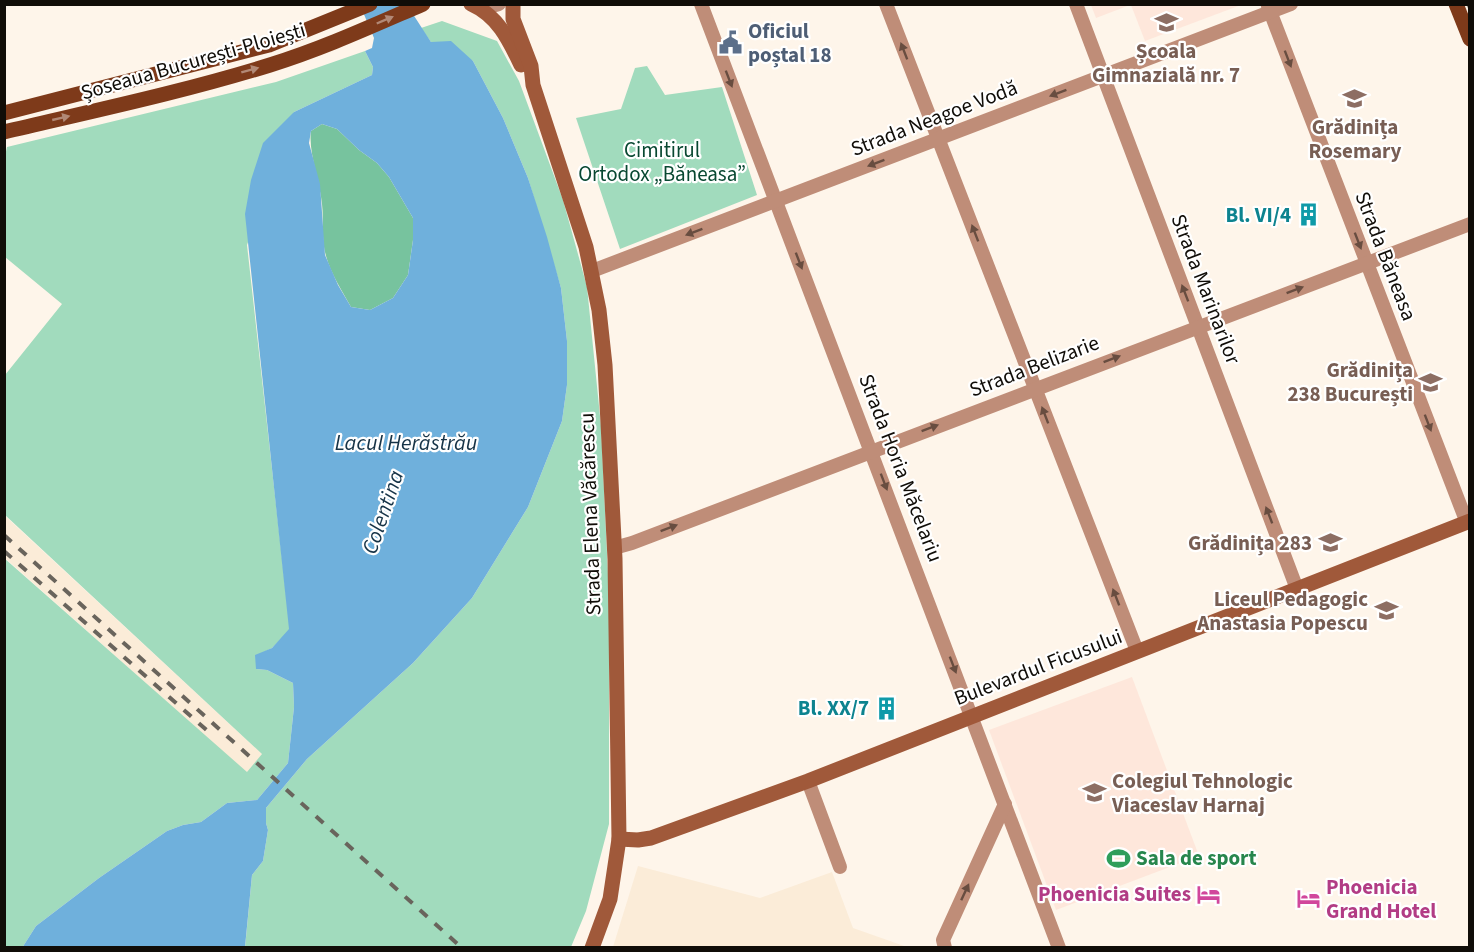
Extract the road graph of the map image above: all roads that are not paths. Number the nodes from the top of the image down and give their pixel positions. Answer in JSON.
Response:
{"nodes":[{"id":1,"x":370,"y":4,"type":"edge"},
{"id":2,"x":423,"y":4,"type":"edge"},
{"id":3,"x":499,"y":4,"type":"edge"},
{"id":4,"x":513,"y":4,"type":"edge"},
{"id":5,"x":701,"y":4,"type":"edge"},
{"id":6,"x":886,"y":4,"type":"edge"},
{"id":7,"x":1076,"y":4,"type":"edge"},
{"id":8,"x":1291,"y":4,"type":"edge"},
{"id":9,"x":1456,"y":4,"type":"edge"},
{"id":10,"x":476,"y":7,"type":"edge"},
{"id":11,"x":1268,"y":9,"type":"edge"},
{"id":12,"x":1470,"y":39,"type":"edge"},
{"id":13,"x":1103,"y":76,"type":"junction"},
{"id":14,"x":533,"y":85,"type":"junction"},
{"id":15,"x":4,"y":113,"type":"edge"},
{"id":16,"x":4,"y":132,"type":"edge"},
{"id":17,"x":938,"y":139,"type":"junction"},
{"id":18,"x":776,"y":201,"type":"junction"},
{"id":19,"x":1470,"y":224,"type":"edge"},
{"id":20,"x":1366,"y":263,"type":"junction"},
{"id":21,"x":592,"y":271,"type":"junction"},
{"id":22,"x":1198,"y":327,"type":"junction"},
{"id":23,"x":1035,"y":388,"type":"junction"},
{"id":24,"x":871,"y":450,"type":"junction"},
{"id":25,"x":1468,"y":522,"type":"edge"},
{"id":26,"x":614,"y":548,"type":"junction"},
{"id":27,"x":1297,"y":589,"type":"junction"},
{"id":28,"x":1137,"y":651,"type":"junction"},
{"id":29,"x":972,"y":716,"type":"junction"},
{"id":30,"x":808,"y":781,"type":"junction"},
{"id":31,"x":1005,"y":804,"type":"junction"},
{"id":32,"x":619,"y":839,"type":"junction"},
{"id":33,"x":840,"y":867,"type":"dead end"},
{"id":34,"x":592,"y":948,"type":"edge"},
{"id":35,"x":945,"y":948,"type":"edge"},
{"id":36,"x":1059,"y":948,"type":"edge"}],
"edges":[{"from":1,"to":15,"type":"main road","name":"Șoseaua București-Ploiești"},
{"from":16,"to":2,"type":"main road","name":"Șoseaua București-Ploiești","one_way":true},
{"from":3,"to":10,"type":"street"},
{"from":4,"to":14,"type":"street","name":"Strada Elena Văcărescu"},
{"from":5,"to":18,"type":"street","name":"Strada Horia Măcelariu","one_way":true},
{"from":17,"to":6,"type":"street","one_way":true},
{"from":7,"to":13,"type":"street","name":"Strada Marinarilor"},
{"from":8,"to":11,"type":"street","name":"Strada Neagoe Vodă"},
{"from":9,"to":12,"type":"main road"},
{"from":10,"to":14,"type":"street","name":"Strada Elena Văcărescu"},
{"from":11,"to":13,"type":"street","name":"Strada Neagoe Vodă"},
{"from":11,"to":20,"type":"street","name":"Strada Băneasa","one_way":true},
{"from":13,"to":17,"type":"street","name":"Strada Neagoe Vodă","one_way":true},
{"from":22,"to":13,"type":"street","name":"Strada Marinarilor","one_way":true},
{"from":14,"to":21,"type":"street","name":"Strada Elena Văcărescu"},
{"from":17,"to":18,"type":"street","name":"Strada Neagoe Vodă","one_way":true},
{"from":23,"to":17,"type":"street","one_way":true},
{"from":18,"to":21,"type":"street","name":"Strada Neagoe Vodă","one_way":true},
{"from":18,"to":24,"type":"street","name":"Strada Horia Măcelariu","one_way":true},
{"from":19,"to":20,"type":"street","name":"Strada Belizarie"},
{"from":22,"to":20,"type":"street","name":"Strada Belizarie","one_way":true},
{"from":20,"to":25,"type":"street","name":"Strada Băneasa","one_way":true},
{"from":21,"to":26,"type":"street","name":"Strada Elena Văcărescu"},
{"from":23,"to":22,"type":"street","name":"Strada Belizarie","one_way":true},
{"from":27,"to":22,"type":"street","name":"Strada Marinarilor","one_way":true},
{"from":24,"to":23,"type":"street","name":"Strada Belizarie","one_way":true},
{"from":28,"to":23,"type":"street","one_way":true},
{"from":26,"to":24,"type":"street","name":"Strada Belizarie","one_way":true},
{"from":24,"to":29,"type":"street","name":"Strada Horia Măcelariu","one_way":true},
{"from":25,"to":27,"type":"street","name":"Bulevardul Ficusului"},
{"from":26,"to":32,"type":"street","name":"Strada Elena Văcărescu"},
{"from":27,"to":28,"type":"street","name":"Bulevardul Ficusului"},
{"from":28,"to":29,"type":"street","name":"Bulevardul Ficusului"},
{"from":29,"to":30,"type":"street","name":"Bulevardul Ficusului"},
{"from":29,"to":31,"type":"street","name":"Strada Horia Măcelariu"},
{"from":30,"to":32,"type":"street","name":"Bulevardul Ficusului"},
{"from":30,"to":33,"type":"street"},
{"from":35,"to":31,"type":"street","one_way":true},
{"from":31,"to":36,"type":"street","name":"Strada Horia Măcelariu"},
{"from":32,"to":34,"type":"street","name":"Strada Elena Văcărescu"}]}
